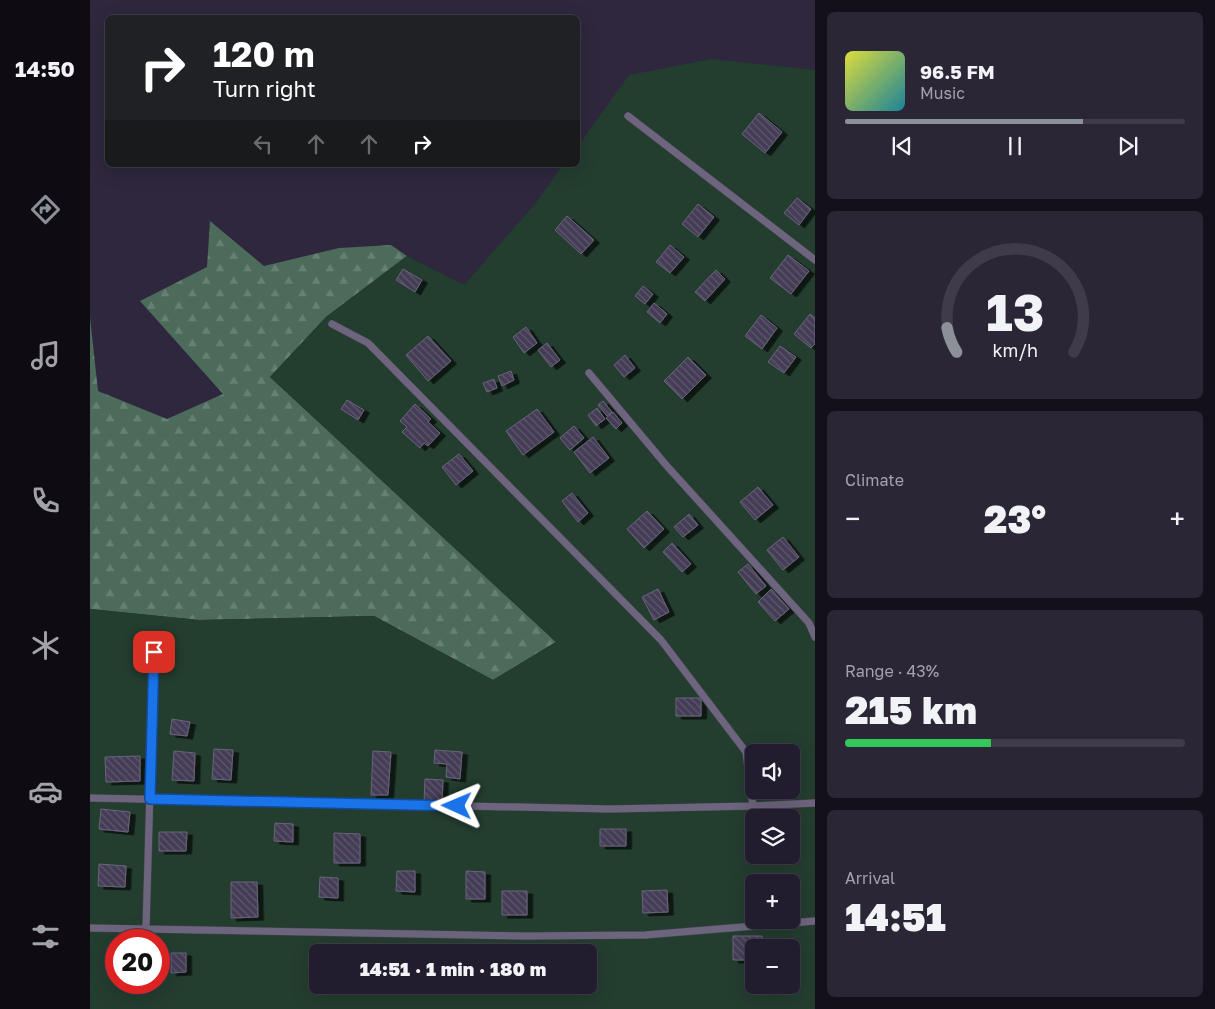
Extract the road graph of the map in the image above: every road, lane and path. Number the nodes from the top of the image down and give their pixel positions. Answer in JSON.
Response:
{"nodes":[{"id":1,"x":628,"y":116,"type":"dead end"},
{"id":2,"x":815,"y":260,"type":"edge"},
{"id":3,"x":332,"y":324,"type":"dead end"},
{"id":4,"x":590,"y":373,"type":"dead end"},
{"id":5,"x":815,"y":638,"type":"edge"},
{"id":6,"x":154,"y":652,"type":"dead end"},
{"id":7,"x":90,"y":798,"type":"edge"},
{"id":8,"x":150,"y":799,"type":"junction"},
{"id":9,"x":815,"y":804,"type":"edge"},
{"id":10,"x":753,"y":806,"type":"junction"},
{"id":11,"x":815,"y":921,"type":"edge"},
{"id":12,"x":90,"y":928,"type":"edge"},
{"id":13,"x":146,"y":929,"type":"joint"},
{"id":14,"x":170,"y":929,"type":"edge"}],
"edges":[{"from":1,"to":2,"type":"lane"},
{"from":3,"to":10,"type":"lane"},
{"from":4,"to":5,"type":"lane"},
{"from":6,"to":8,"type":"lane"},
{"from":7,"to":8,"type":"lane"},
{"from":8,"to":10,"type":"lane"},
{"from":8,"to":13,"type":"lane"},
{"from":9,"to":10,"type":"lane"},
{"from":11,"to":14,"type":"lane"},
{"from":12,"to":13,"type":"lane"}]}
